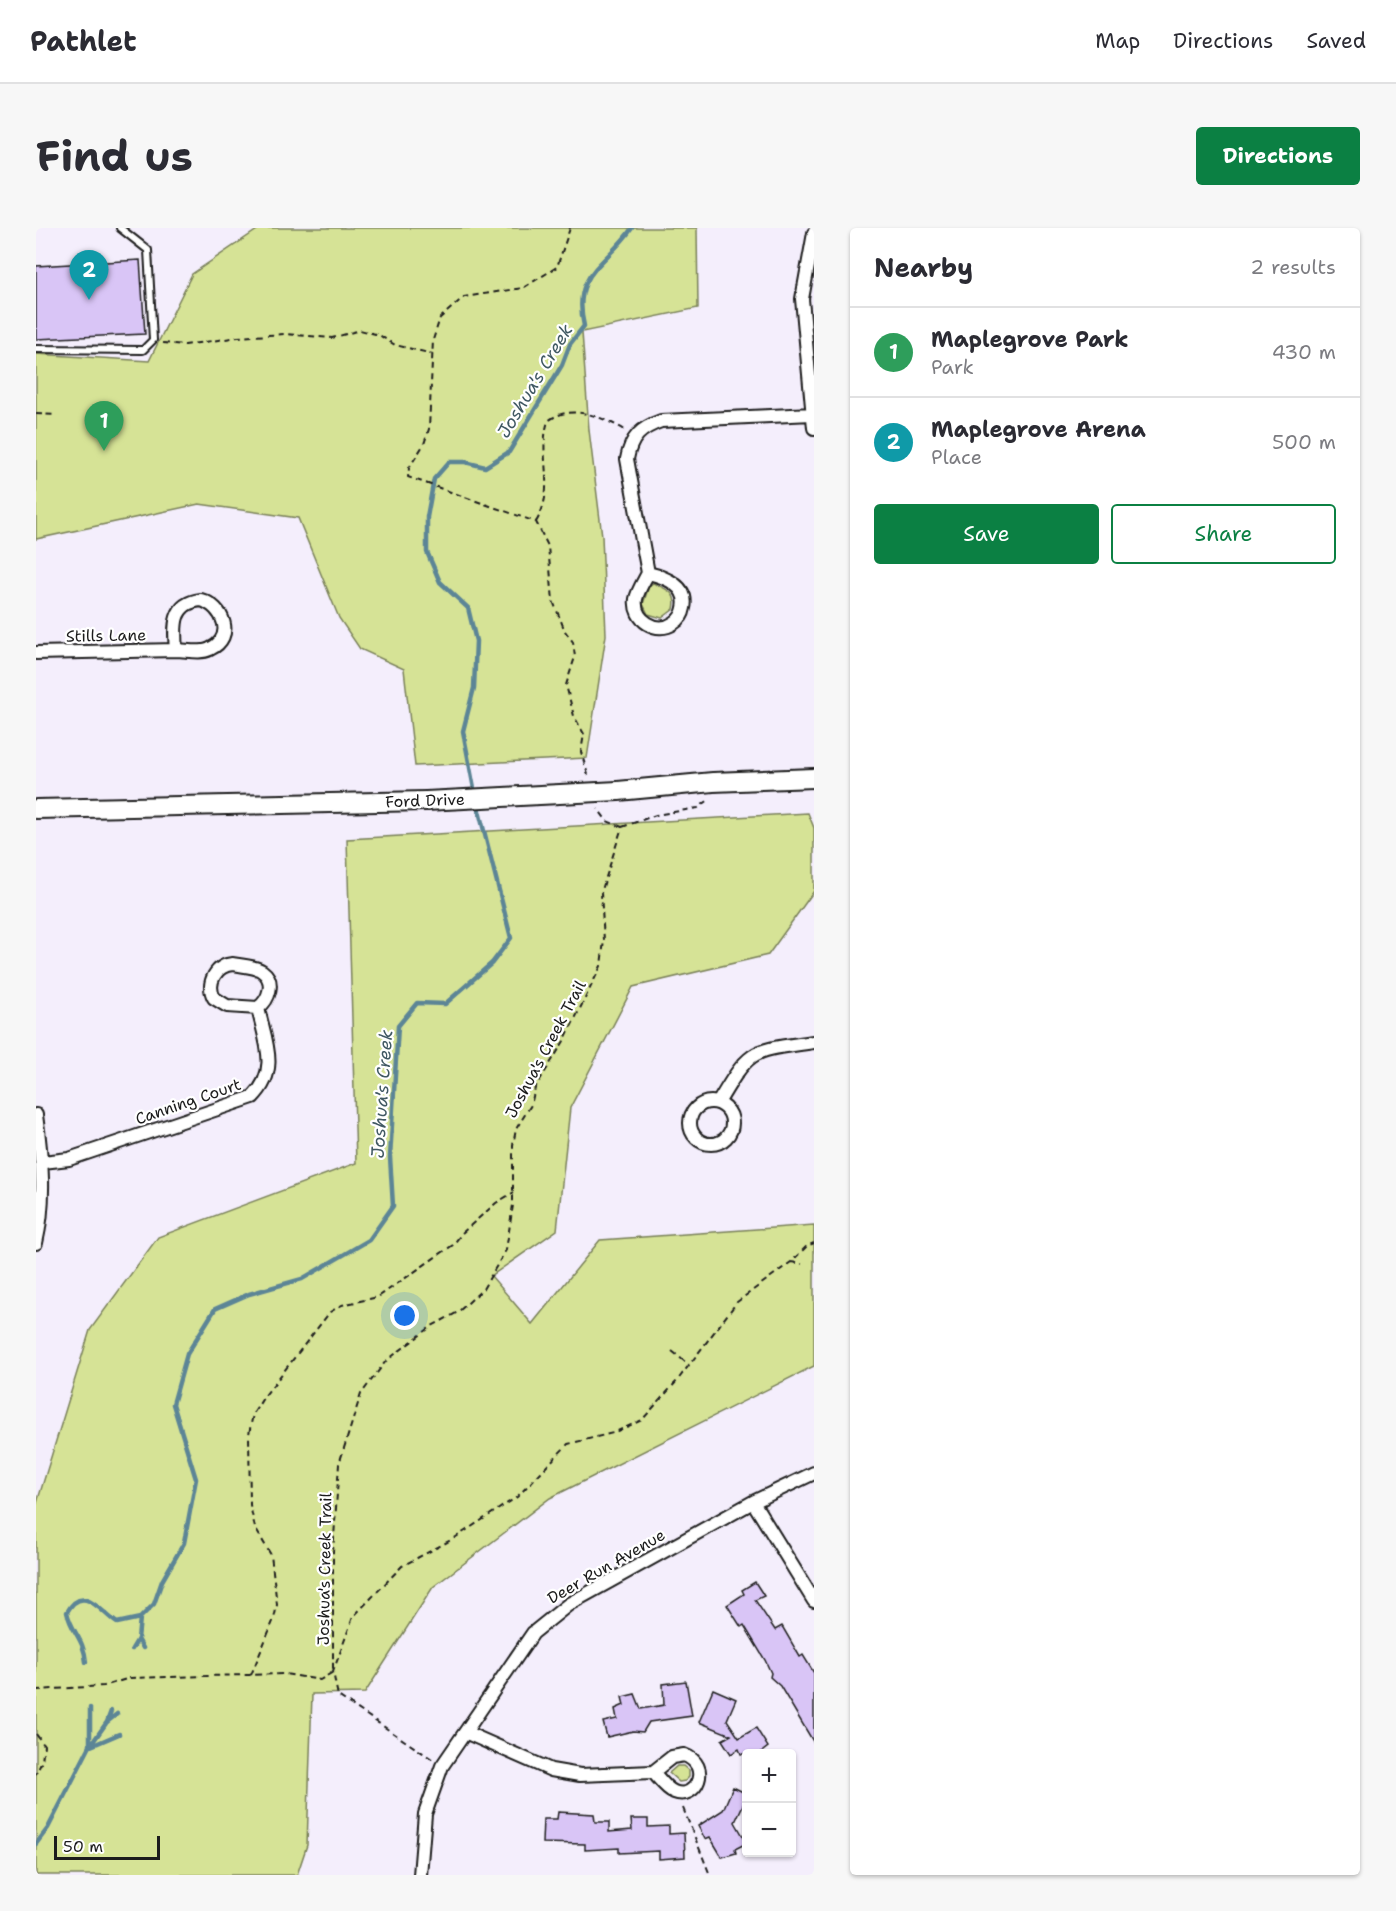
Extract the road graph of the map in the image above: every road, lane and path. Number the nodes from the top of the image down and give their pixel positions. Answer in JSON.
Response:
{"nodes":[{"id":1,"x":120,"y":228,"type":"edge"},
{"id":2,"x":570,"y":228,"type":"edge"},
{"id":3,"x":814,"y":233,"type":"edge"},
{"id":4,"x":153,"y":340,"type":"junction"},
{"id":5,"x":36,"y":349,"type":"edge"},
{"id":6,"x":432,"y":354,"type":"junction"},
{"id":7,"x":36,"y":414,"type":"edge"},
{"id":8,"x":812,"y":414,"type":"junction"},
{"id":9,"x":55,"y":416,"type":"dead end"},
{"id":10,"x":814,"y":428,"type":"edge"},
{"id":11,"x":635,"y":436,"type":"junction"},
{"id":12,"x":536,"y":522,"type":"junction"},
{"id":13,"x":648,"y":573,"type":"junction"},
{"id":14,"x":176,"y":650,"type":"junction"},
{"id":15,"x":36,"y":653,"type":"edge"},
{"id":16,"x":814,"y":778,"type":"edge"},
{"id":17,"x":713,"y":782,"type":"junction"},
{"id":18,"x":591,"y":783,"type":"dead end"},
{"id":19,"x":597,"y":804,"type":"dead end"},
{"id":20,"x":36,"y":809,"type":"edge"},
{"id":21,"x":622,"y":827,"type":"junction"},
{"id":22,"x":258,"y":1008,"type":"junction"},
{"id":23,"x":814,"y":1042,"type":"edge"},
{"id":24,"x":718,"y":1103,"type":"dead end"},
{"id":25,"x":36,"y":1115,"type":"edge"},
{"id":26,"x":43,"y":1162,"type":"junction"},
{"id":27,"x":514,"y":1192,"type":"junction"},
{"id":28,"x":36,"y":1243,"type":"edge"},
{"id":29,"x":814,"y":1243,"type":"edge"},
{"id":30,"x":791,"y":1262,"type":"junction"},
{"id":31,"x":802,"y":1264,"type":"dead end"},
{"id":32,"x":672,"y":1351,"type":"dead end"},
{"id":33,"x":689,"y":1365,"type":"junction"},
{"id":34,"x":814,"y":1473,"type":"edge"},
{"id":35,"x":753,"y":1502,"type":"junction"},
{"id":36,"x":814,"y":1601,"type":"edge"},
{"id":37,"x":333,"y":1672,"type":"junction"},
{"id":38,"x":251,"y":1675,"type":"junction"},
{"id":39,"x":36,"y":1690,"type":"edge"},
{"id":40,"x":467,"y":1733,"type":"junction"},
{"id":41,"x":36,"y":1734,"type":"edge"},
{"id":42,"x":442,"y":1766,"type":"junction"},
{"id":43,"x":653,"y":1772,"type":"dead end"},
{"id":44,"x":36,"y":1774,"type":"edge"},
{"id":45,"x":683,"y":1808,"type":"dead end"},
{"id":46,"x":420,"y":1875,"type":"edge"},
{"id":47,"x":710,"y":1875,"type":"edge"}],
"edges":[{"from":1,"to":4,"type":"lane"},
{"from":2,"to":6,"type":"path"},
{"from":3,"to":8,"type":"street"},
{"from":4,"to":5,"type":"lane"},
{"from":4,"to":6,"type":"path"},
{"from":6,"to":12,"type":"path"},
{"from":7,"to":9,"type":"path"},
{"from":8,"to":10,"type":"street"},
{"from":8,"to":11,"type":"street"},
{"from":11,"to":12,"type":"path"},
{"from":11,"to":13,"type":"street"},
{"from":12,"to":18,"type":"path"},
{"from":13,"to":13,"type":"street"},
{"from":14,"to":14,"type":"street","name":"Stills Lane"},
{"from":14,"to":15,"type":"street","name":"Stills Lane"},
{"from":16,"to":17,"type":"main road","name":"Ford Drive"},
{"from":17,"to":20,"type":"main road","name":"Ford Drive","bridge":true},
{"from":17,"to":21,"type":"path"},
{"from":19,"to":21,"type":"path"},
{"from":21,"to":27,"type":"path","name":"Joshua's Creek Trail"},
{"from":22,"to":22,"type":"street"},
{"from":22,"to":26,"type":"street","name":"Canning Court"},
{"from":23,"to":24,"type":"street"},
{"from":25,"to":26,"type":"street"},
{"from":26,"to":28,"type":"street"},
{"from":27,"to":37,"type":"path","name":"Joshua's Creek Trail"},
{"from":27,"to":38,"type":"path"},
{"from":29,"to":30,"type":"path"},
{"from":30,"to":31,"type":"path"},
{"from":30,"to":33,"type":"path"},
{"from":32,"to":33,"type":"path"},
{"from":33,"to":37,"type":"path"},
{"from":34,"to":35,"type":"street","name":"Deer Run Avenue"},
{"from":35,"to":36,"type":"street"},
{"from":35,"to":40,"type":"street","name":"Deer Run Avenue"},
{"from":37,"to":38,"type":"path"},
{"from":37,"to":42,"type":"path","name":"Joshua's Creek Trail"},
{"from":38,"to":39,"type":"path"},
{"from":40,"to":42,"type":"street","name":"Deer Run Avenue"},
{"from":40,"to":43,"type":"street"},
{"from":41,"to":44,"type":"path"},
{"from":42,"to":46,"type":"street","name":"Deer Run Avenue"},
{"from":45,"to":47,"type":"path"}]}
